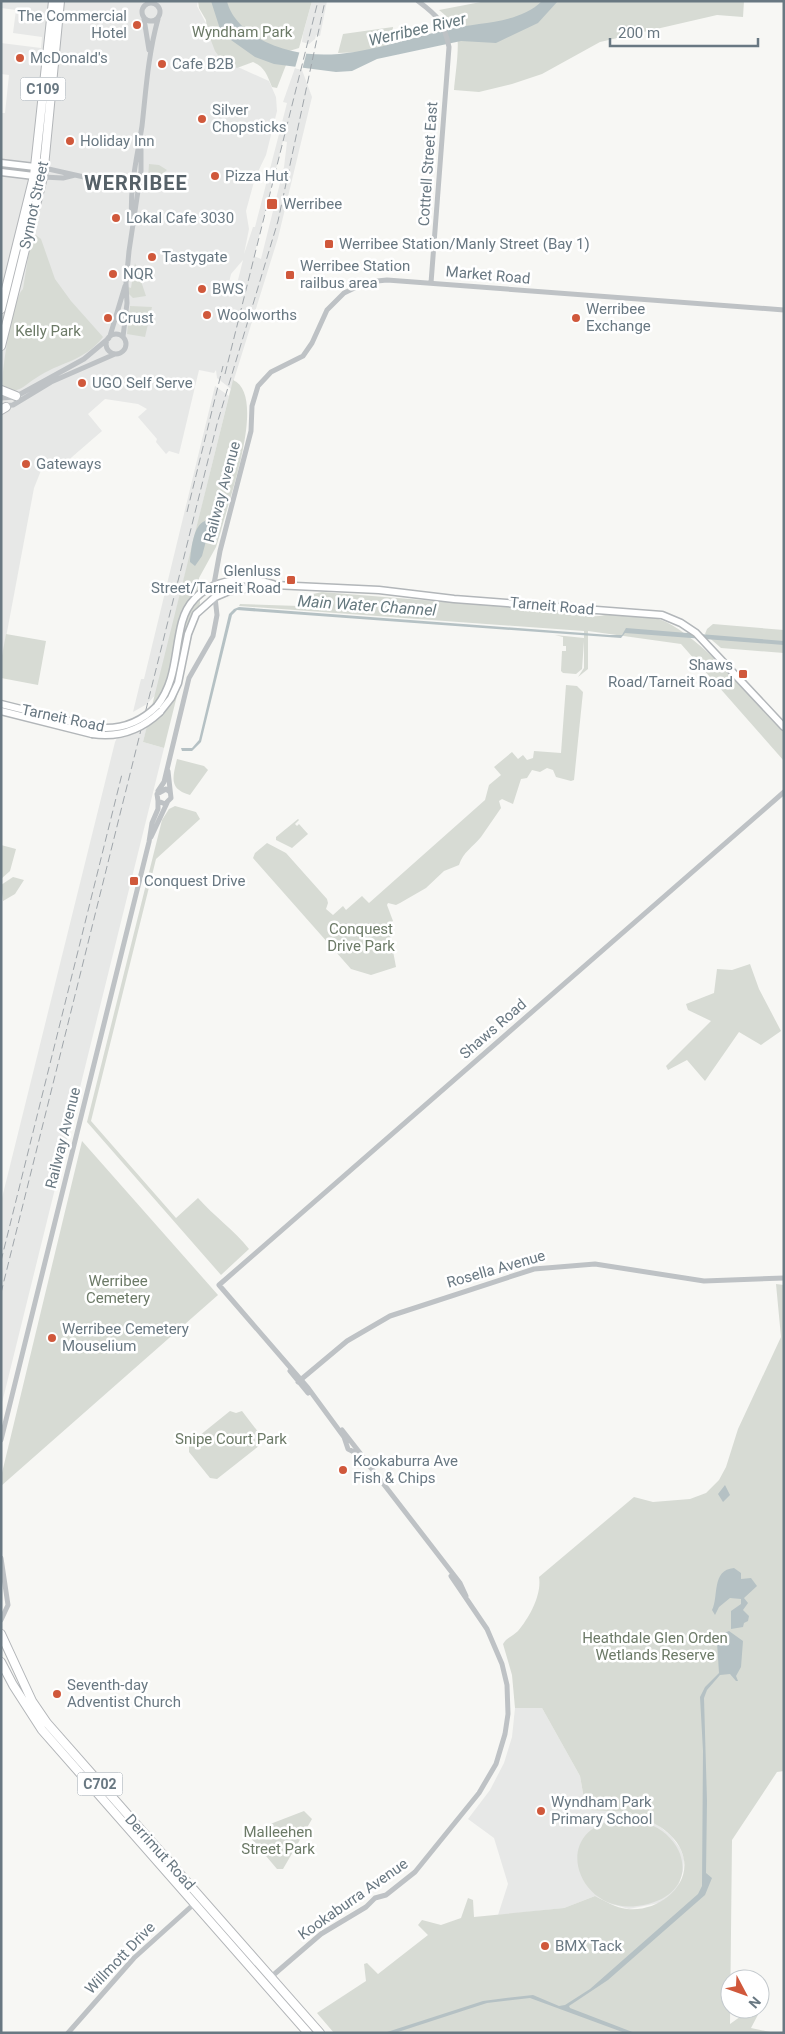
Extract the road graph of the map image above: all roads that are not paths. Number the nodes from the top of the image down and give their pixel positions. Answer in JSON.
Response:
{"nodes":[{"id":1,"x":54,"y":1,"type":"edge"},
{"id":2,"x":418,"y":1,"type":"edge"},
{"id":3,"x":60,"y":2,"type":"edge"},
{"id":4,"x":148,"y":2,"type":"edge"},
{"id":5,"x":157,"y":3,"type":"edge"},
{"id":6,"x":144,"y":19,"type":"junction"},
{"id":7,"x":158,"y":19,"type":"junction"},
{"id":8,"x":149,"y":53,"type":"junction"},
{"id":9,"x":47,"y":84,"type":"junction"},
{"id":10,"x":44,"y":121,"type":"junction"},
{"id":11,"x":140,"y":136,"type":"junction"},
{"id":12,"x":1,"y":163,"type":"edge"},
{"id":13,"x":35,"y":167,"type":"junction"},
{"id":14,"x":44,"y":168,"type":"junction"},
{"id":15,"x":1,"y":172,"type":"edge"},
{"id":16,"x":76,"y":175,"type":"junction"},
{"id":17,"x":34,"y":176,"type":"junction"},
{"id":18,"x":43,"y":177,"type":"junction"},
{"id":19,"x":132,"y":182,"type":"junction"},
{"id":20,"x":140,"y":183,"type":"junction"},
{"id":21,"x":132,"y":222,"type":"junction"},
{"id":22,"x":126,"y":283,"type":"junction"},
{"id":23,"x":431,"y":283,"type":"junction"},
{"id":24,"x":2,"y":308,"type":"edge"},
{"id":25,"x":11,"y":308,"type":"junction"},
{"id":26,"x":784,"y":310,"type":"edge"},
{"id":27,"x":110,"y":337,"type":"junction"},
{"id":28,"x":122,"y":337,"type":"junction"},
{"id":29,"x":1,"y":346,"type":"edge"},
{"id":30,"x":115,"y":354,"type":"junction"},
{"id":31,"x":1,"y":390,"type":"edge"},
{"id":32,"x":16,"y":396,"type":"junction"},
{"id":33,"x":1,"y":398,"type":"edge"},
{"id":34,"x":252,"y":406,"type":"joint"},
{"id":35,"x":3,"y":408,"type":"edge"},
{"id":36,"x":214,"y":584,"type":"junction"},
{"id":37,"x":274,"y":585,"type":"junction"},
{"id":38,"x":215,"y":597,"type":"junction"},
{"id":39,"x":1,"y":704,"type":"edge"},
{"id":40,"x":159,"y":709,"type":"junction"},
{"id":41,"x":1,"y":711,"type":"edge"},
{"id":42,"x":784,"y":727,"type":"edge"},
{"id":43,"x":92,"y":731,"type":"junction"},
{"id":44,"x":168,"y":761,"type":"junction"},
{"id":45,"x":158,"y":792,"type":"junction"},
{"id":46,"x":170,"y":792,"type":"junction"},
{"id":47,"x":784,"y":792,"type":"edge"},
{"id":48,"x":158,"y":801,"type":"junction"},
{"id":49,"x":167,"y":804,"type":"junction"},
{"id":50,"x":149,"y":842,"type":"junction"},
{"id":51,"x":784,"y":1278,"type":"edge"},
{"id":52,"x":219,"y":1285,"type":"joint"},
{"id":53,"x":299,"y":1380,"type":"junction"},
{"id":54,"x":1,"y":1440,"type":"edge"},
{"id":55,"x":1,"y":1558,"type":"edge"},
{"id":56,"x":1,"y":1620,"type":"edge"},
{"id":57,"x":1,"y":1634,"type":"edge"},
{"id":58,"x":1,"y":1662,"type":"edge"},
{"id":59,"x":141,"y":1830,"type":"junction"},
{"id":60,"x":140,"y":1842,"type":"junction"},
{"id":61,"x":182,"y":1875,"type":"junction"},
{"id":62,"x":180,"y":1887,"type":"junction"},
{"id":63,"x":201,"y":1898,"type":"junction"},
{"id":64,"x":194,"y":1904,"type":"junction"},
{"id":65,"x":271,"y":1977,"type":"junction"},
{"id":66,"x":264,"y":1983,"type":"junction"},
{"id":67,"x":68,"y":2033,"type":"edge"},
{"id":68,"x":308,"y":2033,"type":"edge"},
{"id":69,"x":320,"y":2033,"type":"edge"}],
"edges":[{"from":1,"to":3,"type":"highway"},
{"from":1,"to":9,"type":"highway","name":"Synnot Street","number":"C109"},
{"from":2,"to":23,"type":"street","name":"Cottrell Street East"},
{"from":3,"to":9,"type":"highway","name":"Synnot Street","number":"C109"},
{"from":4,"to":5,"type":"street"},
{"from":4,"to":6,"type":"street"},
{"from":5,"to":7,"type":"street"},
{"from":6,"to":7,"type":"street"},
{"from":6,"to":8,"type":"street"},
{"from":7,"to":8,"type":"street"},
{"from":8,"to":11,"type":"street"},
{"from":9,"to":10,"type":"highway","name":"Synnot Street","number":"C109"},
{"from":10,"to":13,"type":"highway","name":"Synnot Street","number":"C109"},
{"from":10,"to":14,"type":"highway","name":"Synnot Street","number":"C109"},
{"from":11,"to":19,"type":"street"},
{"from":11,"to":20,"type":"street"},
{"from":12,"to":13,"type":"main road"},
{"from":13,"to":14,"type":"highway"},
{"from":13,"to":17,"type":"highway","name":"Synnot Street","number":"C109"},
{"from":14,"to":16,"type":"street"},
{"from":14,"to":18,"type":"highway","name":"Synnot Street","number":"C109"},
{"from":15,"to":17,"type":"main road"},
{"from":16,"to":18,"type":"street"},
{"from":16,"to":19,"type":"street"},
{"from":17,"to":18,"type":"highway"},
{"from":17,"to":24,"type":"highway","name":"Synnot Street","number":"C109"},
{"from":18,"to":25,"type":"highway","name":"Synnot Street","number":"C109"},
{"from":19,"to":20,"type":"street"},
{"from":19,"to":21,"type":"street"},
{"from":20,"to":21,"type":"street"},
{"from":21,"to":22,"type":"street"},
{"from":22,"to":27,"type":"street"},
{"from":22,"to":28,"type":"street"},
{"from":23,"to":26,"type":"street","name":"Market Road"},
{"from":23,"to":34,"type":"street","name":"Market Road"},
{"from":24,"to":25,"type":"highway"},
{"from":25,"to":29,"type":"highway","name":"Synnot Street","number":"C109"},
{"from":27,"to":28,"type":"street"},
{"from":27,"to":30,"type":"street"},
{"from":27,"to":32,"type":"street"},
{"from":28,"to":30,"type":"street"},
{"from":30,"to":35,"type":"street"},
{"from":31,"to":32,"type":"highway"},
{"from":32,"to":33,"type":"street"},
{"from":34,"to":36,"type":"street","name":"Railway Avenue"},
{"from":36,"to":37,"type":"main road","name":"Tarneit Road"},
{"from":36,"to":38,"type":"main road"},
{"from":36,"to":40,"type":"main road","name":"Tarneit Road"},
{"from":37,"to":38,"type":"main road","name":"Tarneit Road"},
{"from":37,"to":42,"type":"main road","name":"Tarneit Road"},
{"from":38,"to":40,"type":"main road","name":"Tarneit Road"},
{"from":38,"to":44,"type":"street"},
{"from":39,"to":43,"type":"main road","name":"Tarneit Road"},
{"from":40,"to":43,"type":"main road","name":"Tarneit Road","bridge":true},
{"from":41,"to":43,"type":"main road","name":"Tarneit Road"},
{"from":44,"to":45,"type":"street"},
{"from":44,"to":46,"type":"street"},
{"from":45,"to":46,"type":"street"},
{"from":45,"to":48,"type":"street"},
{"from":46,"to":49,"type":"street"},
{"from":47,"to":52,"type":"street","name":"Shaws Road"},
{"from":48,"to":49,"type":"street"},
{"from":48,"to":50,"type":"street","name":"Railway Avenue"},
{"from":49,"to":50,"type":"street","name":"Railway Avenue"},
{"from":50,"to":54,"type":"street","name":"Railway Avenue"},
{"from":51,"to":53,"type":"street","name":"Rosella Avenue"},
{"from":52,"to":53,"type":"street","name":"Kookaburra Avenue"},
{"from":53,"to":65,"type":"street","name":"Kookaburra Avenue"},
{"from":55,"to":56,"type":"street"},
{"from":57,"to":59,"type":"highway","name":"Derrimut Road","number":"C702"},
{"from":58,"to":60,"type":"highway","name":"Derrimut Road","number":"C702"},
{"from":59,"to":60,"type":"highway"},
{"from":59,"to":61,"type":"highway","name":"Derrimut Road","number":"C702"},
{"from":60,"to":62,"type":"highway","name":"Derrimut Road","number":"C702"},
{"from":61,"to":62,"type":"highway"},
{"from":61,"to":63,"type":"highway","name":"Derrimut Road","number":"C702"},
{"from":62,"to":64,"type":"highway","name":"Derrimut Road","number":"C702"},
{"from":63,"to":64,"type":"highway"},
{"from":63,"to":65,"type":"highway","name":"Derrimut Road","number":"C702"},
{"from":64,"to":66,"type":"highway","name":"Derrimut Road","number":"C702"},
{"from":64,"to":67,"type":"street","name":"Willmott Drive"},
{"from":65,"to":66,"type":"highway"},
{"from":65,"to":69,"type":"highway","name":"Derrimut Road","number":"C702"},
{"from":66,"to":68,"type":"highway","name":"Derrimut Road","number":"C702"}]}
